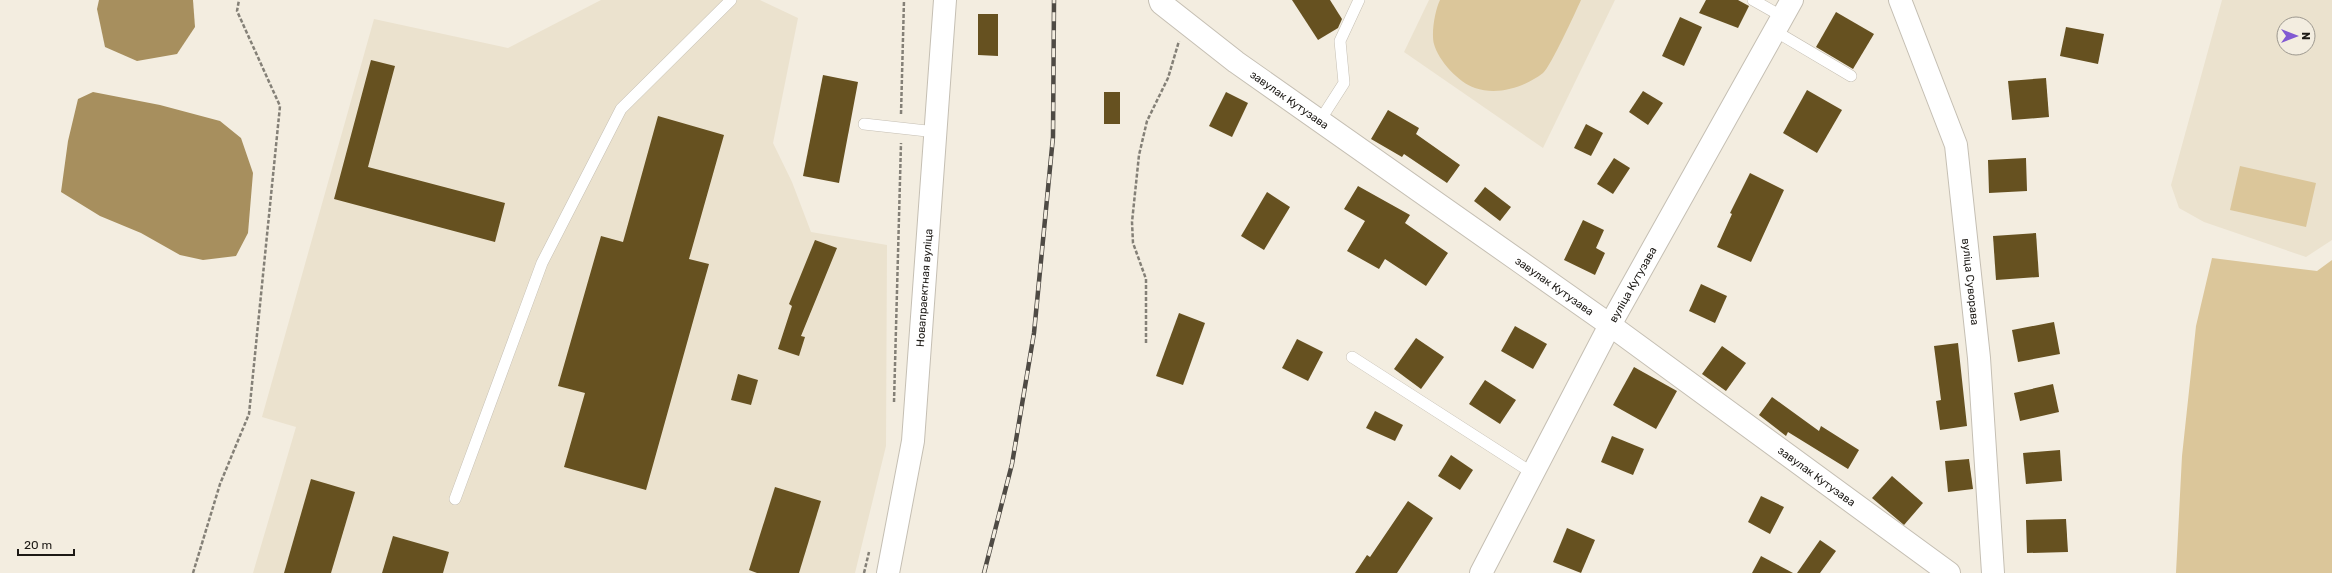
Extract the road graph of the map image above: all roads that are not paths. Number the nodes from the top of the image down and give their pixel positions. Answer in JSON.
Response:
{"nodes":[{"id":1,"x":731,"y":0,"type":"edge"},
{"id":2,"x":945,"y":0,"type":"edge"},
{"id":3,"x":1160,"y":0,"type":"edge"},
{"id":4,"x":1359,"y":0,"type":"edge"},
{"id":5,"x":1753,"y":0,"type":"edge"},
{"id":6,"x":1900,"y":0,"type":"edge"},
{"id":7,"x":1783,"y":16,"type":"edge"},
{"id":8,"x":1851,"y":76,"type":"dead end"},
{"id":9,"x":1319,"y":122,"type":"junction"},
{"id":10,"x":864,"y":124,"type":"dead end"},
{"id":11,"x":936,"y":132,"type":"junction"},
{"id":12,"x":1610,"y":325,"type":"junction"},
{"id":13,"x":1352,"y":357,"type":"dead end"},
{"id":14,"x":1534,"y":474,"type":"junction"},
{"id":15,"x":455,"y":499,"type":"dead end"},
{"id":16,"x":888,"y":573,"type":"edge"},
{"id":17,"x":1481,"y":573,"type":"edge"},
{"id":18,"x":1949,"y":573,"type":"edge"},
{"id":19,"x":1993,"y":573,"type":"edge"}],
"edges":[{"from":1,"to":15,"type":"lane"},
{"from":2,"to":11,"type":"street","name":"Новапраектная вуліца"},
{"from":3,"to":9,"type":"street","name":"завулак Кутузава"},
{"from":4,"to":9,"type":"lane"},
{"from":5,"to":7,"type":"lane"},
{"from":6,"to":19,"type":"street","name":"вуліца Суворава"},
{"from":7,"to":8,"type":"lane"},
{"from":7,"to":12,"type":"street","name":"вуліца Кутузава"},
{"from":9,"to":12,"type":"street","name":"завулак Кутузава"},
{"from":10,"to":11,"type":"lane"},
{"from":11,"to":16,"type":"street","name":"Новапраектная вуліца"},
{"from":12,"to":14,"type":"street","name":"вуліца Кутузава"},
{"from":12,"to":18,"type":"street","name":"завулак Кутузава"},
{"from":13,"to":14,"type":"lane"},
{"from":14,"to":17,"type":"street","name":"вуліца Кутузава"}]}
